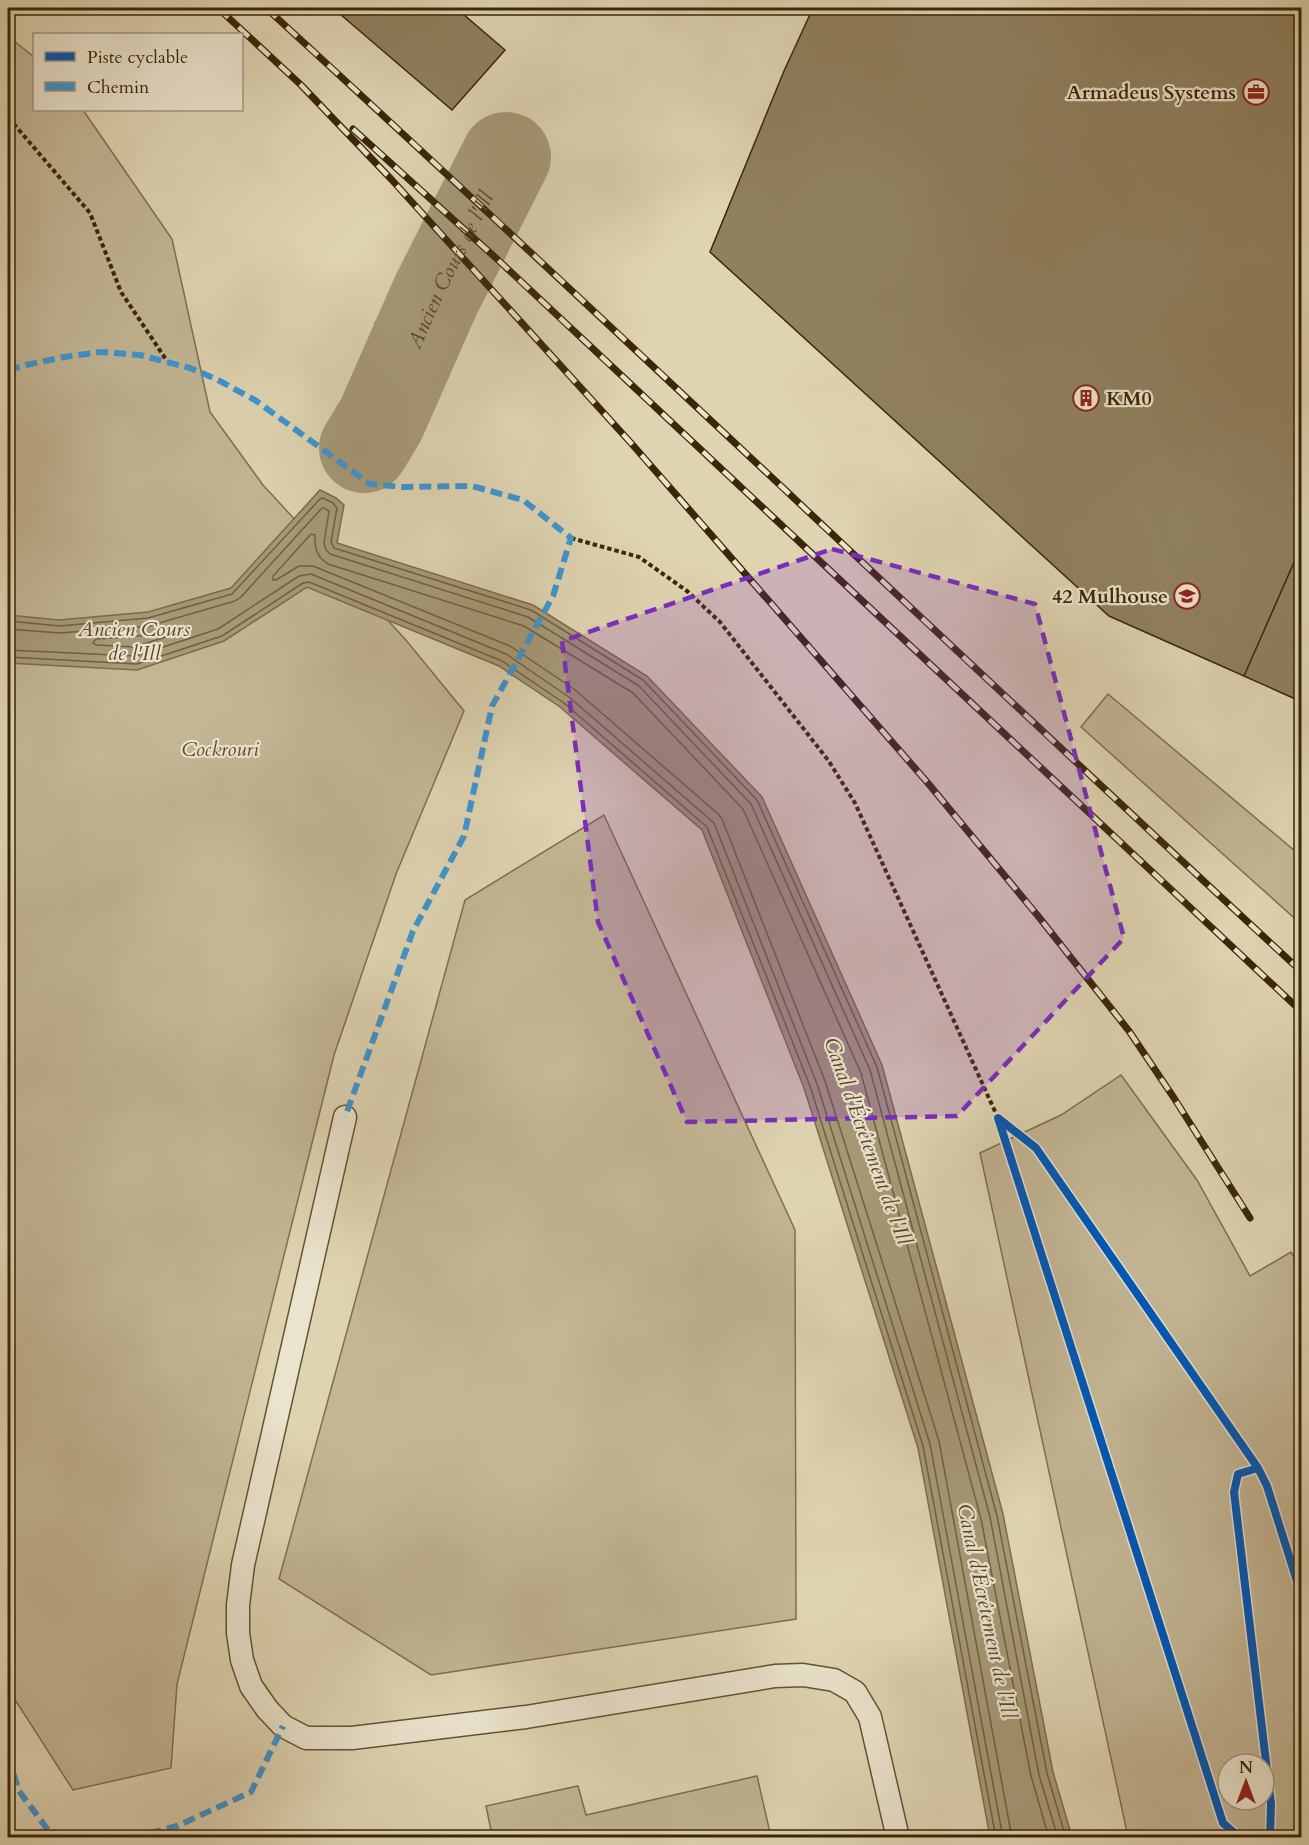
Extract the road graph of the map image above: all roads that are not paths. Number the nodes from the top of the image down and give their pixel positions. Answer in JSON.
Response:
{"nodes":[{"id":1,"x":345,"y":1117,"type":"dead end"},
{"id":2,"x":898,"y":1838,"type":"edge"}],
"edges":[{"from":1,"to":2,"type":"lane"}]}
